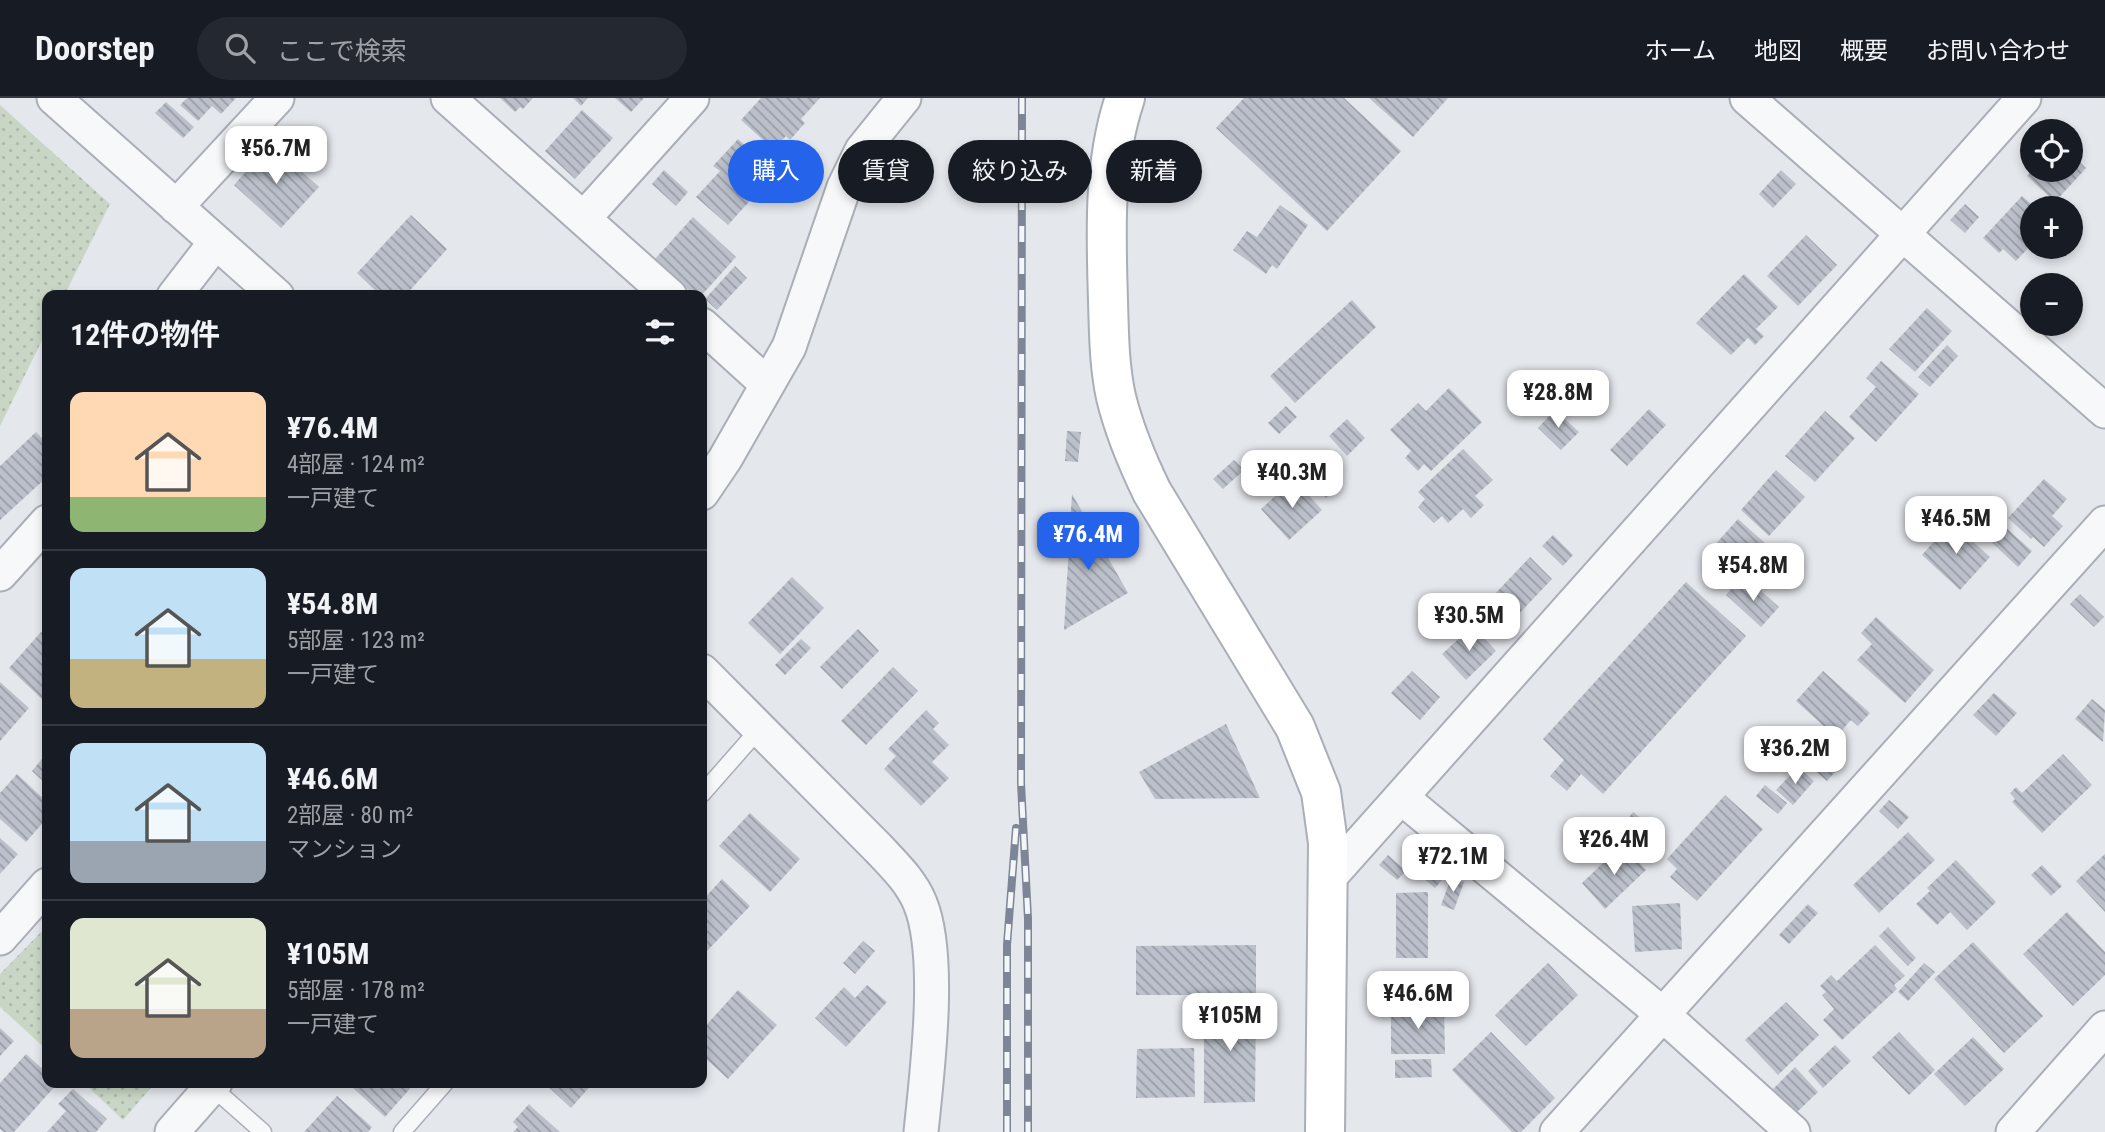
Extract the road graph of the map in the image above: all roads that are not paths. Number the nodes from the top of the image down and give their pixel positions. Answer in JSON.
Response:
{"nodes":[{"id":1,"x":54,"y":98,"type":"edge"},
{"id":2,"x":277,"y":98,"type":"edge"},
{"id":3,"x":448,"y":98,"type":"edge"},
{"id":4,"x":692,"y":98,"type":"edge"},
{"id":5,"x":904,"y":98,"type":"edge"},
{"id":6,"x":1125,"y":98,"type":"edge"},
{"id":7,"x":1747,"y":98,"type":"edge"},
{"id":8,"x":2024,"y":98,"type":"edge"},
{"id":9,"x":176,"y":207,"type":"junction"},
{"id":10,"x":584,"y":218,"type":"junction"},
{"id":11,"x":1902,"y":236,"type":"junction"},
{"id":12,"x":215,"y":243,"type":"junction"},
{"id":13,"x":179,"y":290,"type":"edge"},
{"id":14,"x":270,"y":290,"type":"edge"},
{"id":15,"x":663,"y":290,"type":"edge"},
{"id":16,"x":707,"y":330,"type":"edge"},
{"id":17,"x":767,"y":384,"type":"junction"},
{"id":18,"x":2105,"y":411,"type":"edge"},
{"id":19,"x":707,"y":485,"type":"edge"},
{"id":20,"x":2105,"y":523,"type":"edge"},
{"id":21,"x":42,"y":528,"type":"edge"},
{"id":22,"x":0,"y":574,"type":"edge"},
{"id":23,"x":707,"y":676,"type":"edge"},
{"id":24,"x":760,"y":728,"type":"junction"},
{"id":25,"x":707,"y":788,"type":"edge"},
{"id":26,"x":1401,"y":797,"type":"junction"},
{"id":27,"x":1327,"y":880,"type":"junction"},
{"id":28,"x":42,"y":891,"type":"edge"},
{"id":29,"x":0,"y":938,"type":"edge"},
{"id":30,"x":1661,"y":1013,"type":"junction"},
{"id":31,"x":2105,"y":1028,"type":"edge"},
{"id":32,"x":211,"y":1088,"type":"edge"},
{"id":33,"x":217,"y":1088,"type":"edge"},
{"id":34,"x":441,"y":1088,"type":"edge"},
{"id":35,"x":172,"y":1132,"type":"edge"},
{"id":36,"x":263,"y":1132,"type":"edge"},
{"id":37,"x":402,"y":1132,"type":"edge"},
{"id":38,"x":921,"y":1132,"type":"edge"},
{"id":39,"x":1325,"y":1132,"type":"edge"},
{"id":40,"x":1558,"y":1132,"type":"edge"},
{"id":41,"x":1793,"y":1132,"type":"edge"},
{"id":42,"x":2013,"y":1132,"type":"edge"}],
"edges":[{"from":1,"to":9,"type":"street"},
{"from":2,"to":9,"type":"street"},
{"from":3,"to":10,"type":"street"},
{"from":4,"to":10,"type":"street"},
{"from":5,"to":17,"type":"street"},
{"from":6,"to":27,"type":"street"},
{"from":7,"to":11,"type":"street"},
{"from":8,"to":11,"type":"street"},
{"from":9,"to":12,"type":"street"},
{"from":10,"to":15,"type":"street"},
{"from":11,"to":18,"type":"street"},
{"from":11,"to":26,"type":"street"},
{"from":12,"to":13,"type":"street"},
{"from":12,"to":14,"type":"street"},
{"from":16,"to":17,"type":"street"},
{"from":17,"to":19,"type":"street"},
{"from":20,"to":30,"type":"street"},
{"from":21,"to":22,"type":"street"},
{"from":23,"to":24,"type":"street"},
{"from":24,"to":25,"type":"lane"},
{"from":24,"to":38,"type":"street"},
{"from":26,"to":27,"type":"street"},
{"from":26,"to":30,"type":"street"},
{"from":27,"to":39,"type":"street"},
{"from":28,"to":29,"type":"street"},
{"from":30,"to":40,"type":"street"},
{"from":30,"to":41,"type":"street"},
{"from":31,"to":42,"type":"street"},
{"from":32,"to":35,"type":"street"},
{"from":33,"to":36,"type":"lane"},
{"from":34,"to":37,"type":"lane"}]}
